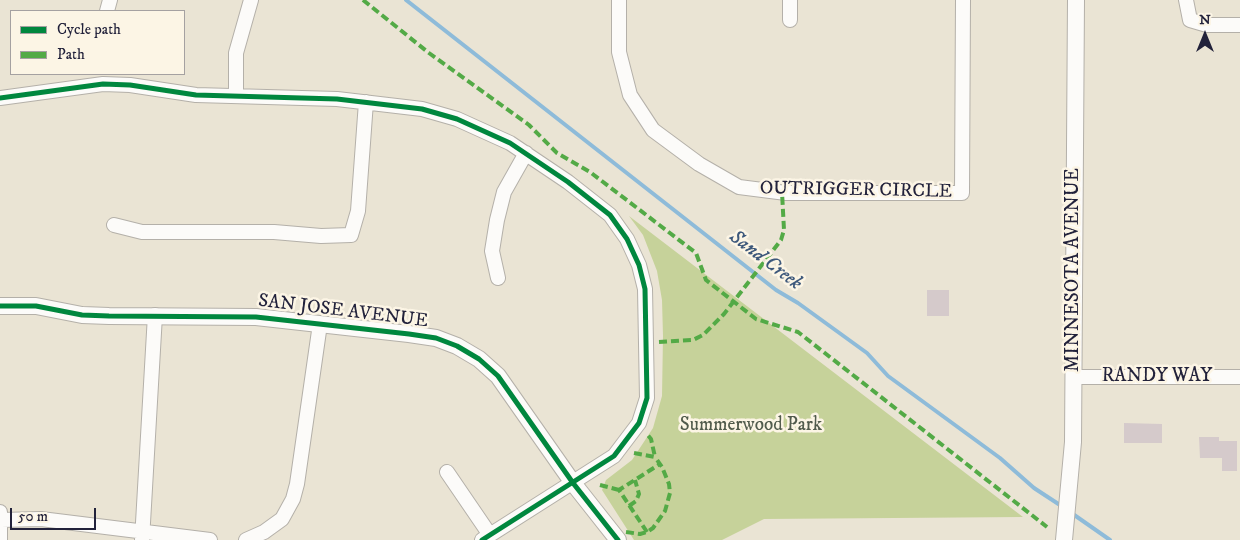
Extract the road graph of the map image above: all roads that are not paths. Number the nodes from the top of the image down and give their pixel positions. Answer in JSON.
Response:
{"nodes":[{"id":1,"x":251,"y":0,"type":"edge"},
{"id":2,"x":619,"y":0,"type":"edge"},
{"id":3,"x":790,"y":0,"type":"edge"},
{"id":4,"x":963,"y":0,"type":"edge"},
{"id":5,"x":1076,"y":0,"type":"edge"},
{"id":6,"x":1186,"y":0,"type":"edge"},
{"id":7,"x":790,"y":20,"type":"dead end"},
{"id":8,"x":1240,"y":25,"type":"edge"},
{"id":9,"x":102,"y":79,"type":"edge"},
{"id":10,"x":236,"y":95,"type":"junction"},
{"id":11,"x":0,"y":98,"type":"edge"},
{"id":12,"x":366,"y":102,"type":"junction"},
{"id":13,"x":526,"y":153,"type":"junction"},
{"id":14,"x":114,"y":224,"type":"dead end"},
{"id":15,"x":498,"y":278,"type":"dead end"},
{"id":16,"x":0,"y":306,"type":"edge"},
{"id":17,"x":155,"y":316,"type":"junction"},
{"id":18,"x":320,"y":324,"type":"junction"},
{"id":19,"x":1073,"y":377,"type":"junction"},
{"id":20,"x":1240,"y":377,"type":"edge"},
{"id":21,"x":447,"y":472,"type":"dead end"},
{"id":22,"x":574,"y":483,"type":"junction"},
{"id":23,"x":1,"y":515,"type":"edge"},
{"id":24,"x":1065,"y":535,"type":"edge"},
{"id":25,"x":142,"y":536,"type":"edge"},
{"id":26,"x":486,"y":538,"type":"edge"},
{"id":27,"x":0,"y":540,"type":"edge"},
{"id":28,"x":210,"y":540,"type":"edge"},
{"id":29,"x":246,"y":540,"type":"edge"},
{"id":30,"x":618,"y":540,"type":"edge"}],
"edges":[{"from":1,"to":10,"type":"street"},
{"from":2,"to":4,"type":"street","name":"OUTRIGGER CIRCLE"},
{"from":3,"to":7,"type":"street"},
{"from":5,"to":19,"type":"street","name":"MINNESOTA AVENUE"},
{"from":6,"to":8,"type":"street"},
{"from":9,"to":10,"type":"street"},
{"from":9,"to":11,"type":"street"},
{"from":10,"to":12,"type":"street"},
{"from":12,"to":13,"type":"street"},
{"from":12,"to":14,"type":"street"},
{"from":13,"to":15,"type":"street"},
{"from":13,"to":22,"type":"street"},
{"from":16,"to":17,"type":"street","name":"SAN JOSE AVENUE"},
{"from":17,"to":18,"type":"street","name":"SAN JOSE AVENUE"},
{"from":17,"to":25,"type":"street"},
{"from":18,"to":22,"type":"street","name":"SAN JOSE AVENUE"},
{"from":18,"to":29,"type":"street"},
{"from":19,"to":20,"type":"street","name":"RANDY WAY"},
{"from":19,"to":24,"type":"street","name":"MINNESOTA AVENUE"},
{"from":21,"to":26,"type":"street"},
{"from":22,"to":26,"type":"street"},
{"from":22,"to":30,"type":"street","name":"SAN JOSE AVENUE"},
{"from":23,"to":25,"type":"street"},
{"from":23,"to":27,"type":"street"},
{"from":25,"to":28,"type":"street"}]}
